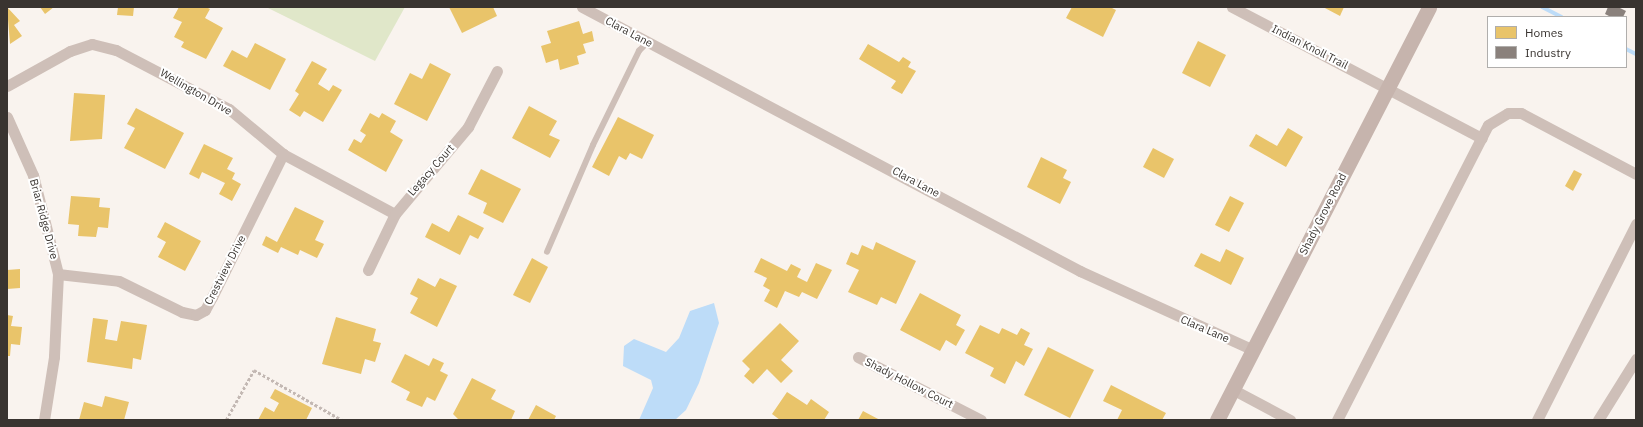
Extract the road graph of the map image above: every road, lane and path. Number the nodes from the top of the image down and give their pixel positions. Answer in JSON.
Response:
{"nodes":[{"id":1,"x":582,"y":7,"type":"edge"},
{"id":2,"x":1232,"y":7,"type":"edge"},
{"id":3,"x":1429,"y":7,"type":"edge"},
{"id":4,"x":648,"y":42,"type":"junction"},
{"id":5,"x":497,"y":71,"type":"dead end"},
{"id":6,"x":7,"y":86,"type":"edge"},
{"id":7,"x":1387,"y":88,"type":"junction"},
{"id":8,"x":7,"y":117,"type":"edge"},
{"id":9,"x":1482,"y":138,"type":"junction"},
{"id":10,"x":283,"y":154,"type":"junction"},
{"id":11,"x":1636,"y":174,"type":"edge"},
{"id":12,"x":395,"y":214,"type":"junction"},
{"id":13,"x":1636,"y":224,"type":"edge"},
{"id":14,"x":547,"y":252,"type":"dead end"},
{"id":15,"x":368,"y":270,"type":"dead end"},
{"id":16,"x":58,"y":274,"type":"junction"},
{"id":17,"x":1253,"y":350,"type":"junction"},
{"id":18,"x":858,"y":357,"type":"dead end"},
{"id":19,"x":1636,"y":359,"type":"edge"},
{"id":20,"x":1232,"y":390,"type":"junction"},
{"id":21,"x":44,"y":420,"type":"edge"},
{"id":22,"x":226,"y":420,"type":"edge"},
{"id":23,"x":342,"y":420,"type":"edge"},
{"id":24,"x":981,"y":420,"type":"edge"},
{"id":25,"x":1216,"y":420,"type":"edge"},
{"id":26,"x":1290,"y":420,"type":"edge"},
{"id":27,"x":1337,"y":420,"type":"edge"},
{"id":28,"x":1537,"y":420,"type":"edge"},
{"id":29,"x":1598,"y":420,"type":"edge"}],
"edges":[{"from":1,"to":4,"type":"street","name":"Clara Lane"},
{"from":2,"to":7,"type":"street","name":"Indian Knoll Trail"},
{"from":3,"to":7,"type":"street","name":"Shady Grove Road"},
{"from":4,"to":14,"type":"lane"},
{"from":4,"to":17,"type":"street","name":"Clara Lane"},
{"from":5,"to":12,"type":"street","name":"Legacy Court"},
{"from":6,"to":10,"type":"street","name":"Wellington Drive"},
{"from":7,"to":9,"type":"street","name":"Indian Knoll Trail"},
{"from":7,"to":17,"type":"street","name":"Shady Grove Road"},
{"from":8,"to":16,"type":"street","name":"Briar Ridge Drive"},
{"from":9,"to":11,"type":"street"},
{"from":9,"to":27,"type":"street"},
{"from":10,"to":12,"type":"street","name":"Wellington Drive"},
{"from":10,"to":16,"type":"street","name":"Crestview Drive"},
{"from":12,"to":15,"type":"street","name":"Legacy Court"},
{"from":13,"to":28,"type":"street"},
{"from":16,"to":21,"type":"street","name":"Briar Ridge Drive"},
{"from":17,"to":20,"type":"street","name":"Shady Grove Road"},
{"from":18,"to":24,"type":"street","name":"Shady Hollow Court"},
{"from":19,"to":29,"type":"street"},
{"from":20,"to":25,"type":"street","name":"Shady Grove Road"},
{"from":20,"to":26,"type":"street"},
{"from":22,"to":23,"type":"path"}]}
